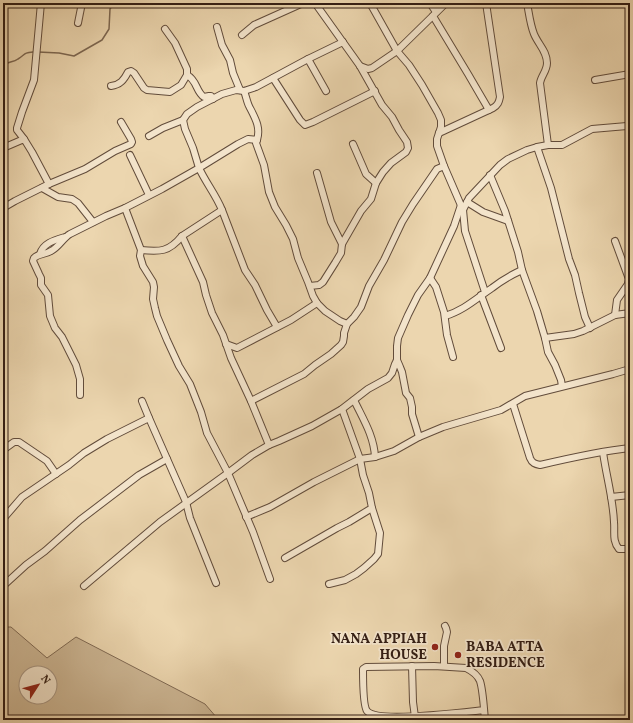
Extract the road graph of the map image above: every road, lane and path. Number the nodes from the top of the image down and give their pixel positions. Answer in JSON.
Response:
{"nodes":[{"id":1,"x":41,"y":3,"type":"edge"},
{"id":2,"x":82,"y":3,"type":"edge"},
{"id":3,"x":302,"y":3,"type":"edge"},
{"id":4,"x":315,"y":3,"type":"edge"},
{"id":5,"x":370,"y":3,"type":"edge"},
{"id":6,"x":430,"y":3,"type":"edge"},
{"id":7,"x":446,"y":3,"type":"edge"},
{"id":8,"x":486,"y":3,"type":"edge"},
{"id":9,"x":527,"y":3,"type":"edge"},
{"id":10,"x":435,"y":14,"type":"junction"},
{"id":11,"x":78,"y":23,"type":"dead end"},
{"id":12,"x":217,"y":27,"type":"dead end"},
{"id":13,"x":165,"y":29,"type":"dead end"},
{"id":14,"x":242,"y":34,"type":"dead end"},
{"id":15,"x":343,"y":42,"type":"junction"},
{"id":16,"x":397,"y":50,"type":"junction"},
{"id":17,"x":308,"y":59,"type":"junction"},
{"id":18,"x":360,"y":66,"type":"junction"},
{"id":19,"x":630,"y":74,"type":"edge"},
{"id":20,"x":188,"y":75,"type":"junction"},
{"id":21,"x":273,"y":78,"type":"junction"},
{"id":22,"x":594,"y":80,"type":"dead end"},
{"id":23,"x":111,"y":86,"type":"dead end"},
{"id":24,"x":242,"y":91,"type":"junction"},
{"id":25,"x":326,"y":91,"type":"dead end"},
{"id":26,"x":375,"y":91,"type":"junction"},
{"id":27,"x":213,"y":99,"type":"junction"},
{"id":28,"x":489,"y":110,"type":"junction"},
{"id":29,"x":183,"y":120,"type":"junction"},
{"id":30,"x":121,"y":122,"type":"dead end"},
{"id":31,"x":629,"y":127,"type":"edge"},
{"id":32,"x":439,"y":133,"type":"junction"},
{"id":33,"x":149,"y":136,"type":"dead end"},
{"id":34,"x":24,"y":139,"type":"junction"},
{"id":35,"x":257,"y":140,"type":"junction"},
{"id":36,"x":353,"y":144,"type":"dead end"},
{"id":37,"x":548,"y":145,"type":"junction"},
{"id":38,"x":537,"y":147,"type":"junction"},
{"id":39,"x":3,"y":148,"type":"edge"},
{"id":40,"x":130,"y":155,"type":"dead end"},
{"id":41,"x":444,"y":166,"type":"junction"},
{"id":42,"x":199,"y":168,"type":"junction"},
{"id":43,"x":317,"y":173,"type":"dead end"},
{"id":44,"x":490,"y":175,"type":"junction"},
{"id":45,"x":376,"y":183,"type":"junction"},
{"id":46,"x":49,"y":184,"type":"junction"},
{"id":47,"x":42,"y":188,"type":"junction"},
{"id":48,"x":149,"y":195,"type":"junction"},
{"id":49,"x":468,"y":200,"type":"junction"},
{"id":50,"x":461,"y":205,"type":"junction"},
{"id":51,"x":3,"y":208,"type":"edge"},
{"id":52,"x":125,"y":208,"type":"junction"},
{"id":53,"x":222,"y":210,"type":"junction"},
{"id":54,"x":508,"y":221,"type":"junction"},
{"id":55,"x":93,"y":222,"type":"junction"},
{"id":56,"x":182,"y":236,"type":"junction"},
{"id":57,"x":615,"y":241,"type":"dead end"},
{"id":58,"x":342,"y":244,"type":"junction"},
{"id":59,"x":141,"y":250,"type":"junction"},
{"id":60,"x":522,"y":270,"type":"junction"},
{"id":61,"x":430,"y":278,"type":"junction"},
{"id":62,"x":310,"y":286,"type":"junction"},
{"id":63,"x":483,"y":294,"type":"junction"},
{"id":64,"x":317,"y":303,"type":"junction"},
{"id":65,"x":630,"y":313,"type":"edge"},
{"id":66,"x":615,"y":315,"type":"junction"},
{"id":67,"x":446,"y":316,"type":"junction"},
{"id":68,"x":347,"y":324,"type":"junction"},
{"id":69,"x":277,"y":327,"type":"junction"},
{"id":70,"x":590,"y":328,"type":"junction"},
{"id":71,"x":545,"y":338,"type":"junction"},
{"id":72,"x":226,"y":344,"type":"junction"},
{"id":73,"x":237,"y":348,"type":"junction"},
{"id":74,"x":501,"y":348,"type":"dead end"},
{"id":75,"x":453,"y":357,"type":"dead end"},
{"id":76,"x":231,"y":358,"type":"junction"},
{"id":77,"x":398,"y":360,"type":"junction"},
{"id":78,"x":630,"y":369,"type":"edge"},
{"id":79,"x":562,"y":386,"type":"junction"},
{"id":80,"x":80,"y":395,"type":"dead end"},
{"id":81,"x":354,"y":400,"type":"junction"},
{"id":82,"x":142,"y":401,"type":"dead end"},
{"id":83,"x":251,"y":401,"type":"junction"},
{"id":84,"x":514,"y":404,"type":"junction"},
{"id":85,"x":342,"y":409,"type":"junction"},
{"id":86,"x":149,"y":418,"type":"junction"},
{"id":87,"x":420,"y":437,"type":"junction"},
{"id":88,"x":269,"y":444,"type":"junction"},
{"id":89,"x":374,"y":446,"type":"junction"},
{"id":90,"x":630,"y":448,"type":"edge"},
{"id":91,"x":3,"y":450,"type":"edge"},
{"id":92,"x":603,"y":452,"type":"junction"},
{"id":93,"x":386,"y":454,"type":"junction"},
{"id":94,"x":375,"y":457,"type":"junction"},
{"id":95,"x":167,"y":459,"type":"junction"},
{"id":96,"x":360,"y":459,"type":"junction"},
{"id":97,"x":228,"y":473,"type":"junction"},
{"id":98,"x":56,"y":474,"type":"junction"},
{"id":99,"x":630,"y":494,"type":"edge"},
{"id":100,"x":611,"y":497,"type":"junction"},
{"id":101,"x":186,"y":502,"type":"junction"},
{"id":102,"x":372,"y":508,"type":"junction"},
{"id":103,"x":246,"y":517,"type":"junction"},
{"id":104,"x":3,"y":519,"type":"edge"},
{"id":105,"x":630,"y":549,"type":"edge"},
{"id":106,"x":285,"y":558,"type":"dead end"},
{"id":107,"x":270,"y":579,"type":"dead end"},
{"id":108,"x":216,"y":582,"type":"dead end"},
{"id":109,"x":329,"y":584,"type":"dead end"},
{"id":110,"x":3,"y":586,"type":"edge"},
{"id":111,"x":84,"y":586,"type":"dead end"},
{"id":112,"x":445,"y":626,"type":"dead end"},
{"id":113,"x":412,"y":666,"type":"junction"},
{"id":114,"x":444,"y":666,"type":"junction"},
{"id":115,"x":484,"y":710,"type":"junction"},
{"id":116,"x":415,"y":716,"type":"junction"},
{"id":117,"x":485,"y":720,"type":"edge"}],
"edges":[{"from":1,"to":34,"type":"street"},
{"from":2,"to":11,"type":"street"},
{"from":3,"to":14,"type":"street"},
{"from":4,"to":15,"type":"street"},
{"from":5,"to":16,"type":"street"},
{"from":6,"to":10,"type":"street"},
{"from":7,"to":10,"type":"street"},
{"from":8,"to":28,"type":"street"},
{"from":9,"to":37,"type":"street"},
{"from":10,"to":16,"type":"street"},
{"from":10,"to":28,"type":"street"},
{"from":12,"to":24,"type":"street"},
{"from":13,"to":20,"type":"street"},
{"from":15,"to":17,"type":"street"},
{"from":15,"to":18,"type":"street"},
{"from":16,"to":18,"type":"street"},
{"from":16,"to":32,"type":"street"},
{"from":17,"to":21,"type":"street"},
{"from":17,"to":25,"type":"street"},
{"from":18,"to":26,"type":"street"},
{"from":19,"to":22,"type":"street"},
{"from":20,"to":23,"type":"street"},
{"from":20,"to":27,"type":"street"},
{"from":21,"to":24,"type":"street"},
{"from":21,"to":26,"type":"street"},
{"from":24,"to":27,"type":"street"},
{"from":24,"to":35,"type":"street"},
{"from":26,"to":45,"type":"street"},
{"from":27,"to":29,"type":"street"},
{"from":28,"to":32,"type":"street"},
{"from":29,"to":33,"type":"street"},
{"from":29,"to":42,"type":"street"},
{"from":30,"to":46,"type":"street"},
{"from":31,"to":37,"type":"street"},
{"from":32,"to":41,"type":"street"},
{"from":34,"to":39,"type":"street"},
{"from":34,"to":46,"type":"street"},
{"from":35,"to":42,"type":"street"},
{"from":35,"to":62,"type":"street"},
{"from":36,"to":45,"type":"street"},
{"from":37,"to":38,"type":"street"},
{"from":38,"to":44,"type":"street"},
{"from":38,"to":70,"type":"street"},
{"from":40,"to":48,"type":"street"},
{"from":41,"to":50,"type":"street"},
{"from":41,"to":68,"type":"street"},
{"from":42,"to":48,"type":"street"},
{"from":42,"to":53,"type":"street"},
{"from":43,"to":58,"type":"street"},
{"from":44,"to":49,"type":"street"},
{"from":44,"to":54,"type":"street"},
{"from":45,"to":58,"type":"street"},
{"from":46,"to":47,"type":"street"},
{"from":47,"to":51,"type":"street"},
{"from":47,"to":55,"type":"street"},
{"from":48,"to":52,"type":"street"},
{"from":49,"to":50,"type":"street"},
{"from":49,"to":50,"type":"street"},
{"from":49,"to":54,"type":"street"},
{"from":50,"to":61,"type":"street"},
{"from":50,"to":63,"type":"street"},
{"from":52,"to":55,"type":"street"},
{"from":52,"to":59,"type":"street"},
{"from":53,"to":56,"type":"street"},
{"from":53,"to":69,"type":"street"},
{"from":54,"to":60,"type":"street"},
{"from":55,"to":80,"type":"street"},
{"from":56,"to":59,"type":"street"},
{"from":56,"to":72,"type":"street"},
{"from":57,"to":66,"type":"street"},
{"from":58,"to":62,"type":"street"},
{"from":59,"to":97,"type":"street"},
{"from":60,"to":63,"type":"street"},
{"from":60,"to":71,"type":"street"},
{"from":61,"to":67,"type":"street"},
{"from":61,"to":77,"type":"street"},
{"from":62,"to":64,"type":"street"},
{"from":63,"to":67,"type":"street"},
{"from":63,"to":74,"type":"street"},
{"from":64,"to":68,"type":"street"},
{"from":64,"to":69,"type":"street"},
{"from":65,"to":66,"type":"street"},
{"from":66,"to":70,"type":"street"},
{"from":67,"to":75,"type":"street"},
{"from":68,"to":83,"type":"street"},
{"from":69,"to":73,"type":"street"},
{"from":70,"to":71,"type":"street"},
{"from":71,"to":79,"type":"street"},
{"from":72,"to":73,"type":"street"},
{"from":72,"to":76,"type":"street"},
{"from":73,"to":76,"type":"street"},
{"from":76,"to":83,"type":"street"},
{"from":77,"to":81,"type":"street"},
{"from":77,"to":87,"type":"street"},
{"from":78,"to":79,"type":"street"},
{"from":79,"to":84,"type":"street"},
{"from":81,"to":85,"type":"street"},
{"from":81,"to":89,"type":"street"},
{"from":82,"to":86,"type":"street"},
{"from":83,"to":88,"type":"street"},
{"from":84,"to":87,"type":"street"},
{"from":84,"to":92,"type":"street"},
{"from":85,"to":88,"type":"street"},
{"from":85,"to":96,"type":"street"},
{"from":86,"to":95,"type":"street"},
{"from":86,"to":98,"type":"street"},
{"from":87,"to":93,"type":"street"},
{"from":88,"to":97,"type":"street"},
{"from":89,"to":93,"type":"street"},
{"from":89,"to":94,"type":"street"},
{"from":90,"to":92,"type":"street"},
{"from":91,"to":98,"type":"street"},
{"from":92,"to":100,"type":"street"},
{"from":93,"to":94,"type":"street"},
{"from":94,"to":96,"type":"street"},
{"from":95,"to":101,"type":"street"},
{"from":95,"to":110,"type":"street"},
{"from":96,"to":102,"type":"street"},
{"from":96,"to":103,"type":"street"},
{"from":97,"to":101,"type":"street"},
{"from":97,"to":103,"type":"street"},
{"from":98,"to":104,"type":"street"},
{"from":99,"to":100,"type":"street"},
{"from":100,"to":105,"type":"street"},
{"from":101,"to":108,"type":"street"},
{"from":101,"to":111,"type":"street"},
{"from":102,"to":106,"type":"street"},
{"from":102,"to":109,"type":"street"},
{"from":103,"to":107,"type":"street"},
{"from":112,"to":114,"type":"street"},
{"from":113,"to":114,"type":"street"},
{"from":113,"to":116,"type":"street"},
{"from":113,"to":116,"type":"street"},
{"from":114,"to":115,"type":"street"},
{"from":115,"to":116,"type":"street"},
{"from":115,"to":117,"type":"street"}]}
